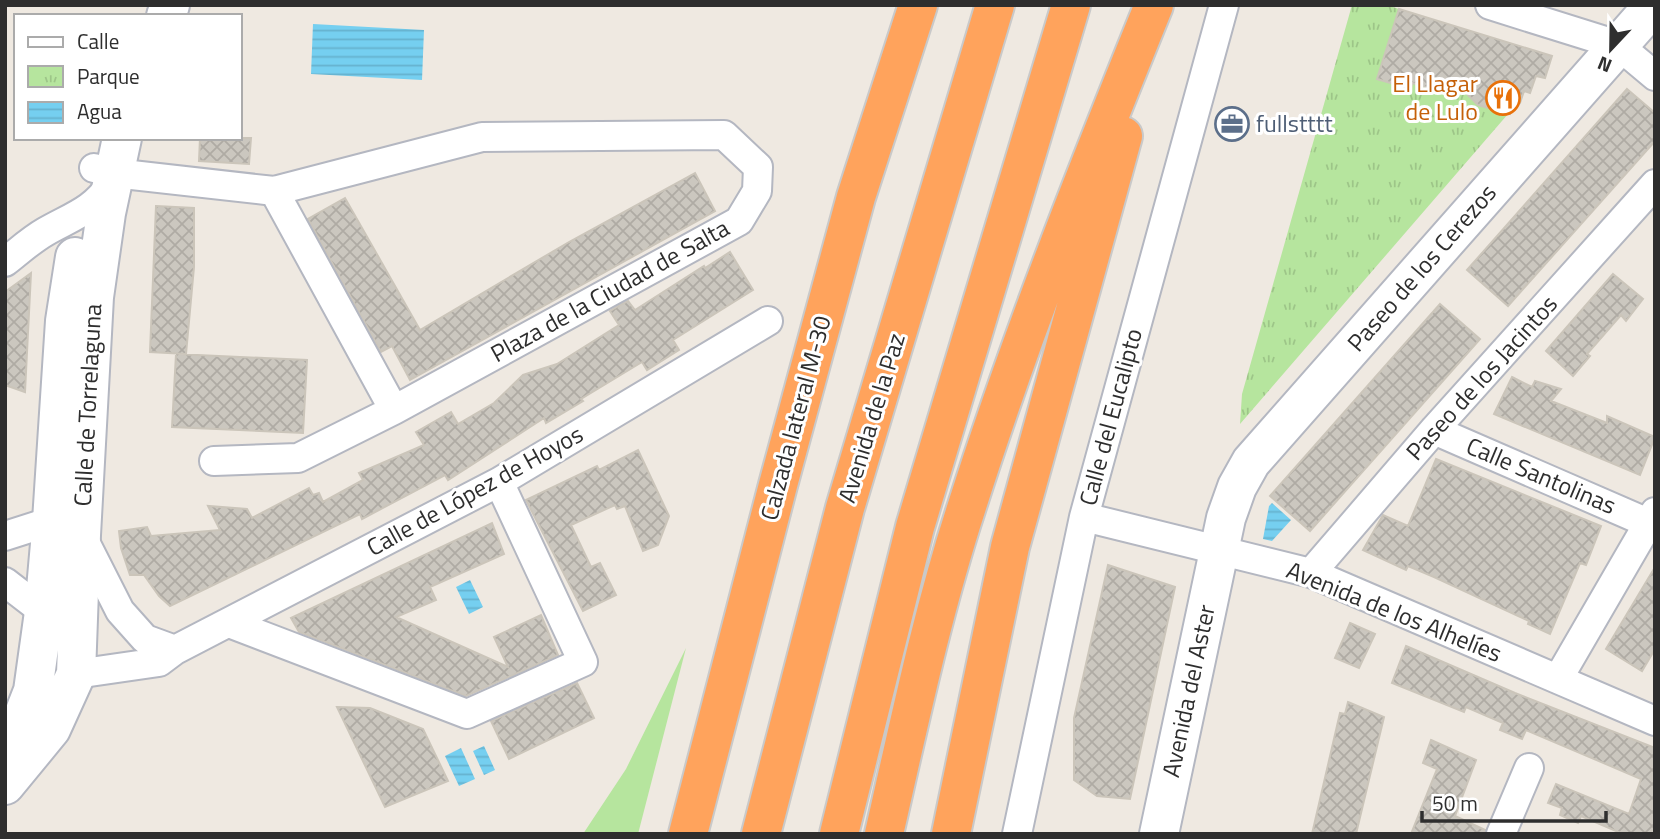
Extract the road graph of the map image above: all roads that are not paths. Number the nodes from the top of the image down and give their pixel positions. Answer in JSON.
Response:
{"nodes":[{"id":1,"x":918,"y":5,"type":"edge"},
{"id":2,"x":995,"y":5,"type":"edge"},
{"id":3,"x":1071,"y":5,"type":"edge"},
{"id":4,"x":1156,"y":5,"type":"edge"},
{"id":5,"x":1224,"y":5,"type":"edge"},
{"id":6,"x":1490,"y":5,"type":"edge"},
{"id":7,"x":1654,"y":5,"type":"edge"},
{"id":8,"x":1618,"y":45,"type":"junction"},
{"id":9,"x":1655,"y":76,"type":"edge"},
{"id":10,"x":109,"y":160,"type":"edge"},
{"id":11,"x":1021,"y":174,"type":"junction"},
{"id":12,"x":1655,"y":184,"type":"edge"},
{"id":13,"x":274,"y":191,"type":"junction"},
{"id":14,"x":83,"y":213,"type":"junction"},
{"id":15,"x":5,"y":262,"type":"edge"},
{"id":16,"x":768,"y":321,"type":"dead end"},
{"id":17,"x":394,"y":410,"type":"junction"},
{"id":18,"x":1434,"y":430,"type":"junction"},
{"id":19,"x":214,"y":461,"type":"dead end"},
{"id":20,"x":499,"y":482,"type":"junction"},
{"id":21,"x":1084,"y":517,"type":"junction"},
{"id":22,"x":1652,"y":517,"type":"edge"},
{"id":23,"x":66,"y":528,"type":"junction"},
{"id":24,"x":5,"y":536,"type":"edge"},
{"id":25,"x":1220,"y":549,"type":"junction"},
{"id":26,"x":1311,"y":573,"type":"junction"},
{"id":27,"x":5,"y":582,"type":"edge"},
{"id":28,"x":44,"y":612,"type":"junction"},
{"id":29,"x":933,"y":618,"type":"junction"},
{"id":30,"x":229,"y":623,"type":"junction"},
{"id":31,"x":175,"y":650,"type":"junction"},
{"id":32,"x":76,"y":674,"type":"junction"},
{"id":33,"x":1558,"y":679,"type":"junction"},
{"id":34,"x":1655,"y":721,"type":"edge"},
{"id":35,"x":5,"y":741,"type":"edge"},
{"id":36,"x":1529,"y":768,"type":"dead end"},
{"id":37,"x":5,"y":785,"type":"edge"},
{"id":38,"x":688,"y":834,"type":"edge"},
{"id":39,"x":761,"y":834,"type":"edge"},
{"id":40,"x":839,"y":834,"type":"edge"},
{"id":41,"x":884,"y":834,"type":"edge"},
{"id":42,"x":951,"y":834,"type":"edge"},
{"id":43,"x":1017,"y":834,"type":"edge"},
{"id":44,"x":1158,"y":834,"type":"edge"},
{"id":45,"x":1501,"y":834,"type":"edge"}],
"edges":[{"from":1,"to":38,"type":"highway","name":"Calzada lateral M-30"},
{"from":2,"to":39,"type":"highway","name":"Avenida de la Paz"},
{"from":3,"to":11,"type":"highway"},
{"from":4,"to":29,"type":"highway"},
{"from":4,"to":42,"type":"highway"},
{"from":5,"to":21,"type":"street","name":"Calle del Eucalipto"},
{"from":6,"to":8,"type":"street"},
{"from":7,"to":8,"type":"street","name":"Paseo de los Cerezos"},
{"from":8,"to":9,"type":"street"},
{"from":8,"to":25,"type":"street","name":"Paseo de los Cerezos"},
{"from":10,"to":13,"type":"street","name":"Plaza de la Ciudad de Salta"},
{"from":10,"to":14,"type":"street","name":"Calle de Torrelaguna"},
{"from":10,"to":23,"type":"street","name":"Calle de Torrelaguna"},
{"from":11,"to":29,"type":"highway"},
{"from":11,"to":40,"type":"highway"},
{"from":12,"to":18,"type":"street","name":"Paseo de los Jacintos"},
{"from":13,"to":17,"type":"street"},
{"from":13,"to":17,"type":"street","name":"Plaza de la Ciudad de Salta"},
{"from":14,"to":15,"type":"street"},
{"from":14,"to":23,"type":"street","name":"Calle de Torrelaguna"},
{"from":16,"to":20,"type":"street","name":"Calle de López de Hoyos"},
{"from":17,"to":19,"type":"street","name":"Plaza de la Ciudad de Salta"},
{"from":18,"to":22,"type":"street","name":"Calle Santolinas"},
{"from":18,"to":26,"type":"street","name":"Paseo de los Jacintos"},
{"from":20,"to":30,"type":"street","name":"Calle de López de Hoyos"},
{"from":20,"to":30,"type":"street"},
{"from":21,"to":25,"type":"street","name":"Avenida de los Alhelíes"},
{"from":21,"to":43,"type":"street","name":"Calle del Eucalipto"},
{"from":22,"to":33,"type":"street"},
{"from":23,"to":24,"type":"street"},
{"from":23,"to":28,"type":"street","name":"Calle de Torrelaguna"},
{"from":23,"to":31,"type":"street"},
{"from":23,"to":32,"type":"street","name":"Calle de Torrelaguna"},
{"from":25,"to":26,"type":"street","name":"Avenida de los Alhelíes"},
{"from":25,"to":44,"type":"street","name":"Avenida del Aster"},
{"from":26,"to":33,"type":"street","name":"Avenida de los Alhelíes"},
{"from":27,"to":28,"type":"street"},
{"from":28,"to":35,"type":"street"},
{"from":29,"to":41,"type":"highway"},
{"from":30,"to":31,"type":"street","name":"Calle de López de Hoyos"},
{"from":31,"to":32,"type":"street","name":"Calle de López de Hoyos"},
{"from":32,"to":37,"type":"street"},
{"from":33,"to":34,"type":"street","name":"Avenida de los Alhelíes"},
{"from":36,"to":45,"type":"street"}]}
